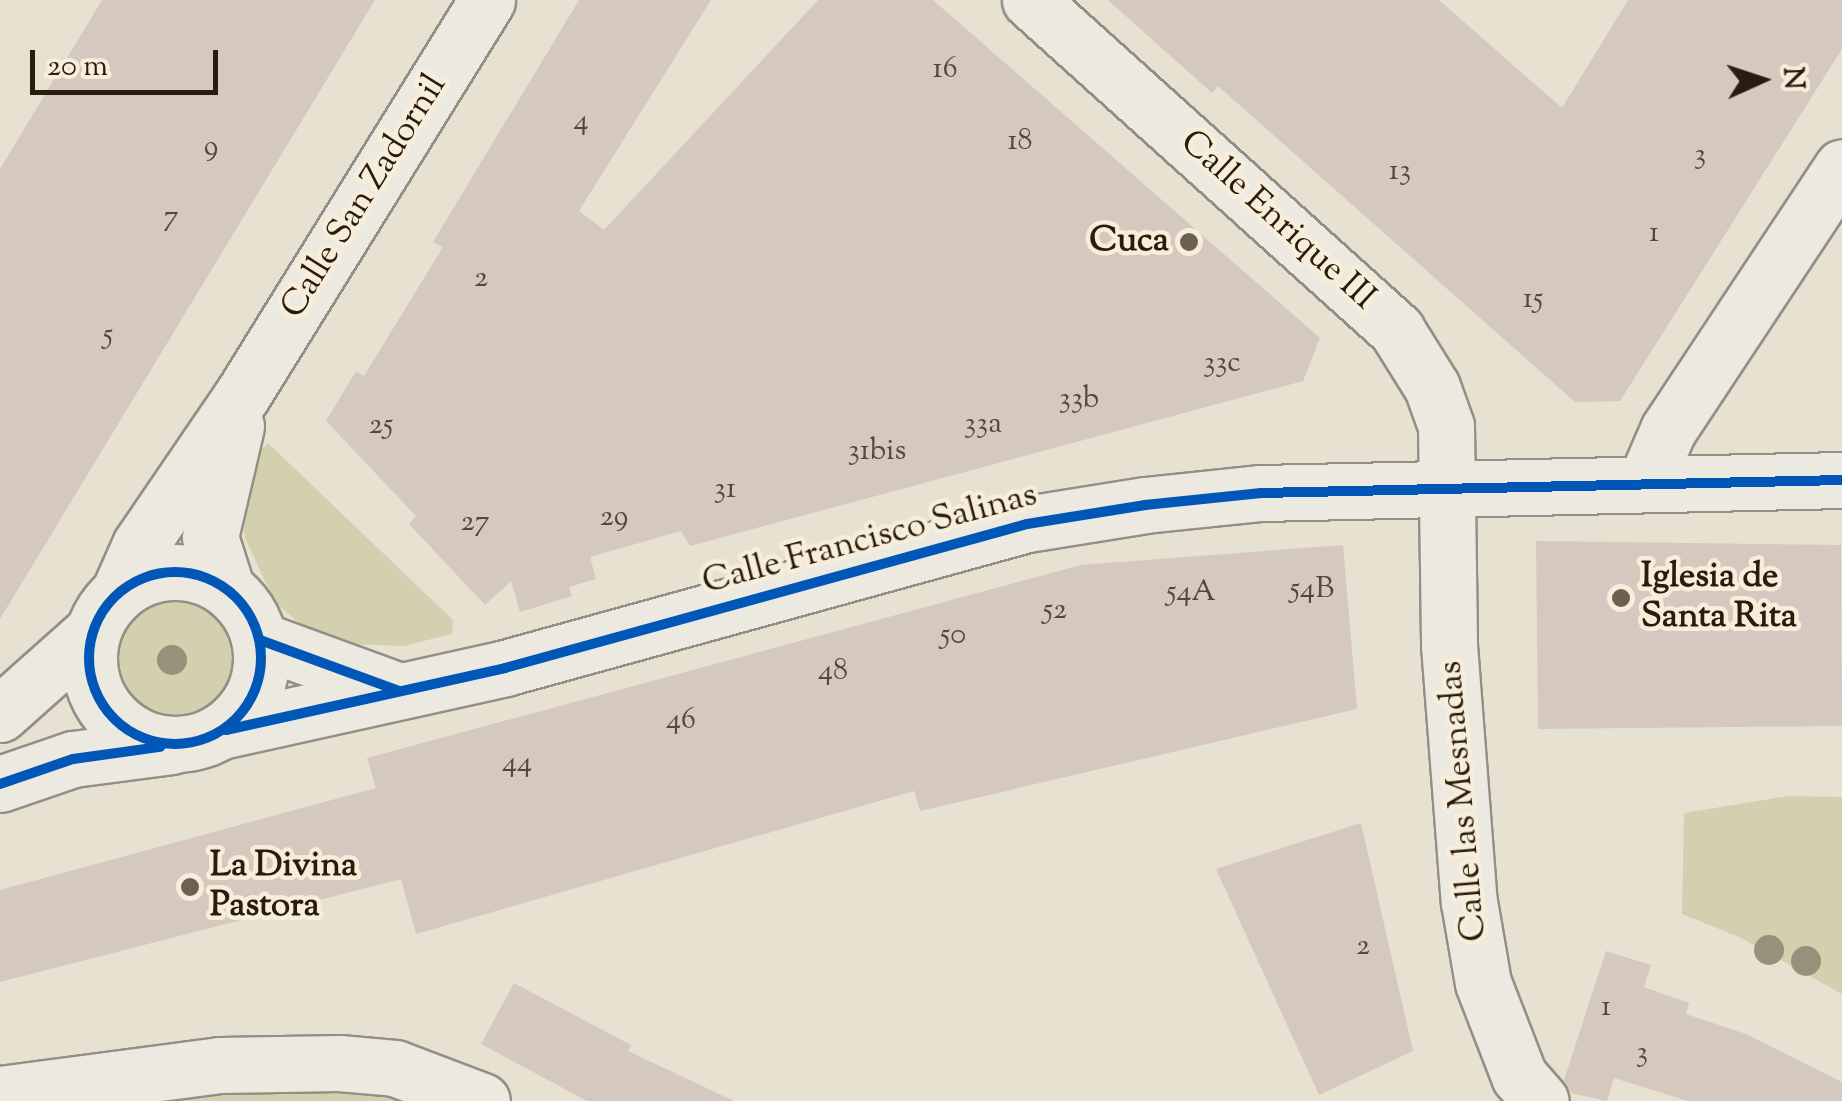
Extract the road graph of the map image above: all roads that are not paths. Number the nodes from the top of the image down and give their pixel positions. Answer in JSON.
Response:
{"nodes":[{"id":1,"x":487,"y":0,"type":"edge"},
{"id":2,"x":1030,"y":0,"type":"edge"},
{"id":3,"x":1842,"y":167,"type":"edge"},
{"id":4,"x":243,"y":394,"type":"junction"},
{"id":5,"x":1842,"y":480,"type":"edge"},
{"id":6,"x":1645,"y":483,"type":"junction"},
{"id":7,"x":1445,"y":487,"type":"junction"},
{"id":8,"x":226,"y":587,"type":"junction"},
{"id":9,"x":106,"y":611,"type":"junction"},
{"id":10,"x":260,"y":640,"type":"junction"},
{"id":11,"x":399,"y":691,"type":"junction"},
{"id":12,"x":0,"y":714,"type":"edge"},
{"id":13,"x":200,"y":737,"type":"junction"},
{"id":14,"x":0,"y":784,"type":"edge"},
{"id":15,"x":0,"y":1094,"type":"edge"},
{"id":16,"x":482,"y":1101,"type":"edge"},
{"id":17,"x":1541,"y":1101,"type":"edge"}],
"edges":[{"from":1,"to":4,"type":"street","name":"Calle San Zadornil"},
{"from":2,"to":7,"type":"street","name":"Calle Enrique III"},
{"from":3,"to":6,"type":"street"},
{"from":4,"to":8,"type":"street","name":"Calle San Zadornil"},
{"from":4,"to":9,"type":"street","name":"Calle San Zadornil"},
{"from":5,"to":6,"type":"street","name":"Calle Francisco Salinas"},
{"from":6,"to":7,"type":"street","name":"Calle Francisco Salinas"},
{"from":7,"to":11,"type":"street","name":"Calle Francisco Salinas"},
{"from":7,"to":17,"type":"street","name":"Calle las Mesnadas"},
{"from":8,"to":9,"type":"street"},
{"from":8,"to":10,"type":"street"},
{"from":9,"to":12,"type":"street"},
{"from":9,"to":13,"type":"street"},
{"from":10,"to":11,"type":"street"},
{"from":10,"to":13,"type":"street"},
{"from":11,"to":13,"type":"street","name":"Calle Francisco Salinas"},
{"from":13,"to":14,"type":"street","name":"Calle Francisco Salinas"},
{"from":15,"to":16,"type":"street"}]}
